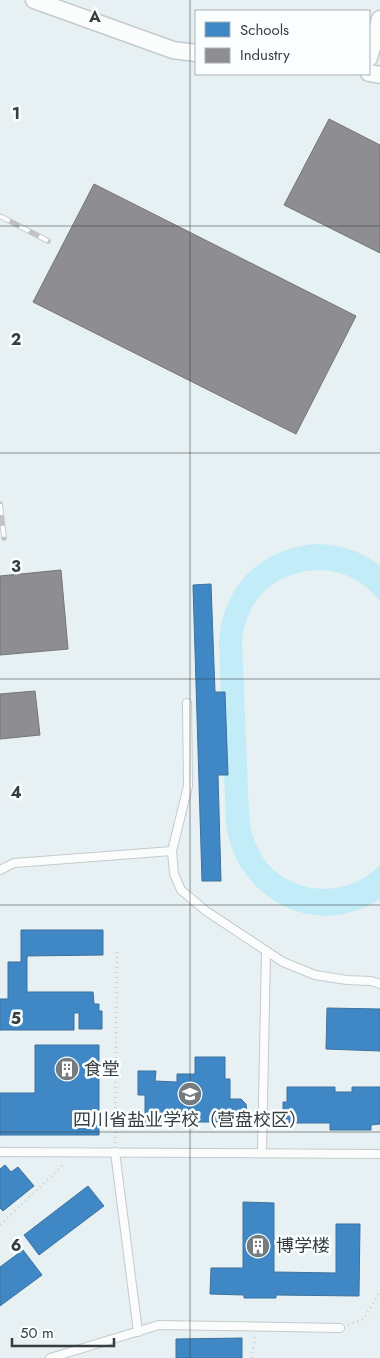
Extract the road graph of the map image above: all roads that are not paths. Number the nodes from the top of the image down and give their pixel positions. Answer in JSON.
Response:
{"nodes":[{"id":1,"x":34,"y":0,"type":"edge"},
{"id":2,"x":380,"y":19,"type":"edge"},
{"id":3,"x":195,"y":53,"type":"edge"},
{"id":4,"x":370,"y":54,"type":"edge"},
{"id":5,"x":188,"y":703,"type":"dead end"},
{"id":6,"x":172,"y":851,"type":"junction"},
{"id":7,"x":0,"y":870,"type":"edge"},
{"id":8,"x":266,"y":951,"type":"junction"},
{"id":9,"x":380,"y":984,"type":"edge"},
{"id":10,"x":0,"y":1152,"type":"edge"},
{"id":11,"x":115,"y":1152,"type":"junction"},
{"id":12,"x":262,"y":1153,"type":"junction"},
{"id":13,"x":380,"y":1154,"type":"edge"},
{"id":14,"x":340,"y":1328,"type":"road end"},
{"id":15,"x":138,"y":1332,"type":"junction"},
{"id":16,"x":50,"y":1358,"type":"edge"}],
"edges":[{"from":1,"to":3,"type":"street"},
{"from":2,"to":4,"type":"street"},
{"from":5,"to":6,"type":"lane"},
{"from":6,"to":7,"type":"lane"},
{"from":6,"to":8,"type":"lane"},
{"from":8,"to":9,"type":"lane"},
{"from":8,"to":12,"type":"lane"},
{"from":10,"to":11,"type":"lane"},
{"from":11,"to":12,"type":"lane"},
{"from":11,"to":15,"type":"lane"},
{"from":12,"to":13,"type":"lane"},
{"from":14,"to":15,"type":"lane"},
{"from":15,"to":16,"type":"lane"}]}
